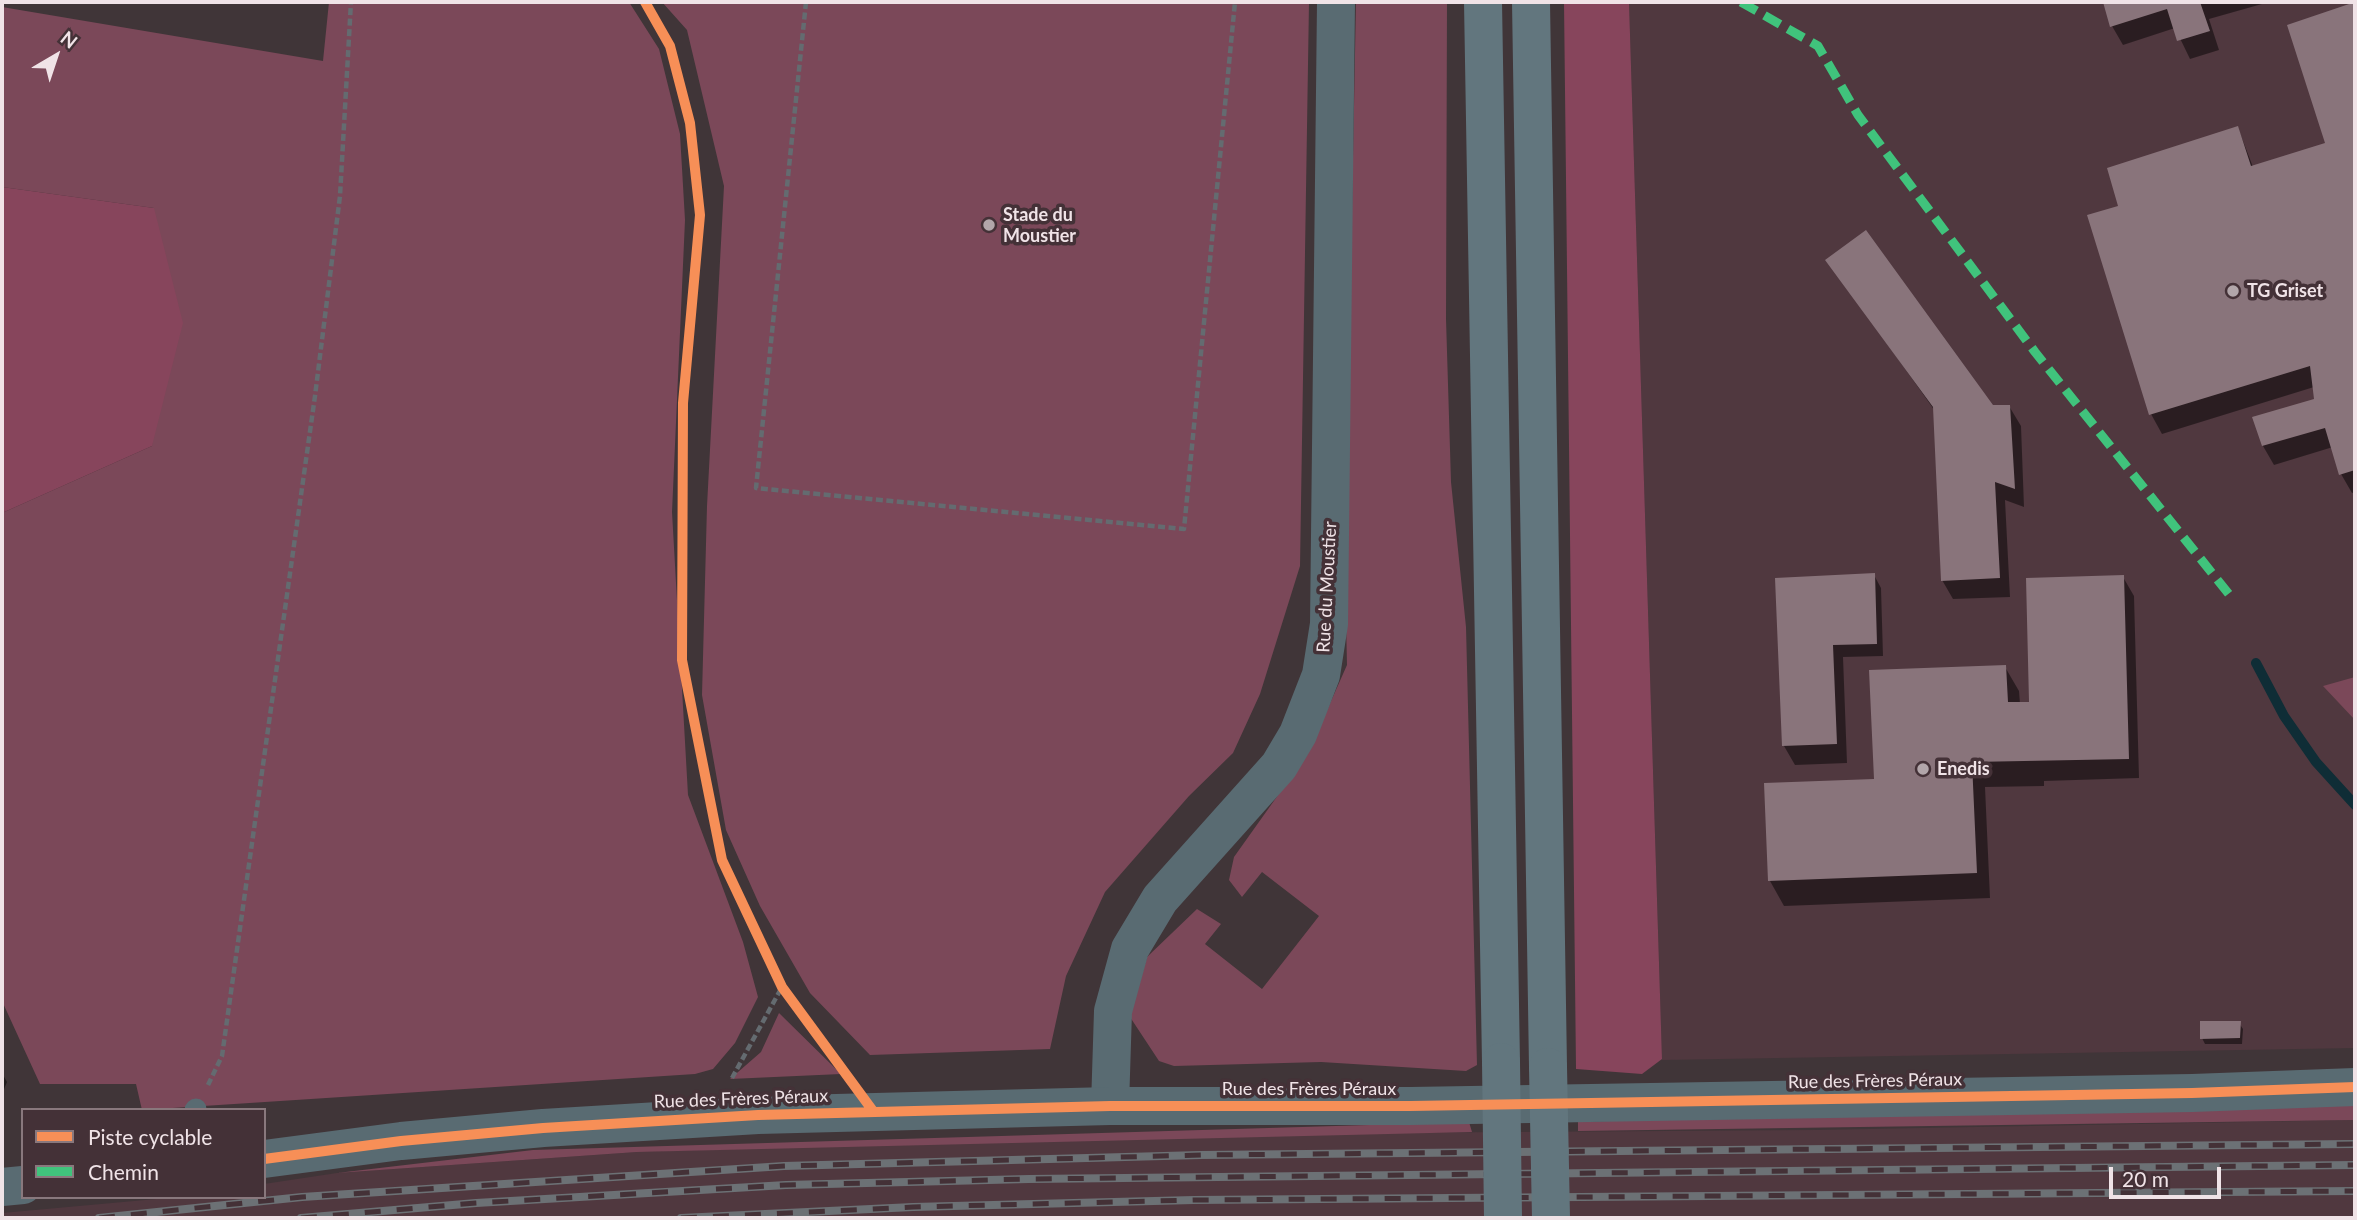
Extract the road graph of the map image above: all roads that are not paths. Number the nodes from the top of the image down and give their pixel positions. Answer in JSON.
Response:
{"nodes":[{"id":1,"x":1336,"y":2,"type":"edge"},
{"id":2,"x":1483,"y":2,"type":"edge"},
{"id":3,"x":1531,"y":2,"type":"edge"},
{"id":4,"x":2355,"y":1087,"type":"edge"},
{"id":5,"x":1110,"y":1106,"type":"junction"},
{"id":6,"x":266,"y":1159,"type":"edge"},
{"id":7,"x":21,"y":1185,"type":"edge"},
{"id":8,"x":2,"y":1187,"type":"edge"},
{"id":9,"x":1503,"y":1218,"type":"edge"},
{"id":10,"x":1550,"y":1218,"type":"edge"}],
"edges":[{"from":1,"to":5,"type":"street","name":"Rue du Moustier"},
{"from":2,"to":9,"type":"highway","bridge":true},
{"from":3,"to":10,"type":"highway","bridge":true},
{"from":4,"to":5,"type":"street","name":"Rue des Frères Péraux"},
{"from":5,"to":6,"type":"street","name":"Rue des Frères Péraux"},
{"from":7,"to":8,"type":"street"}]}
